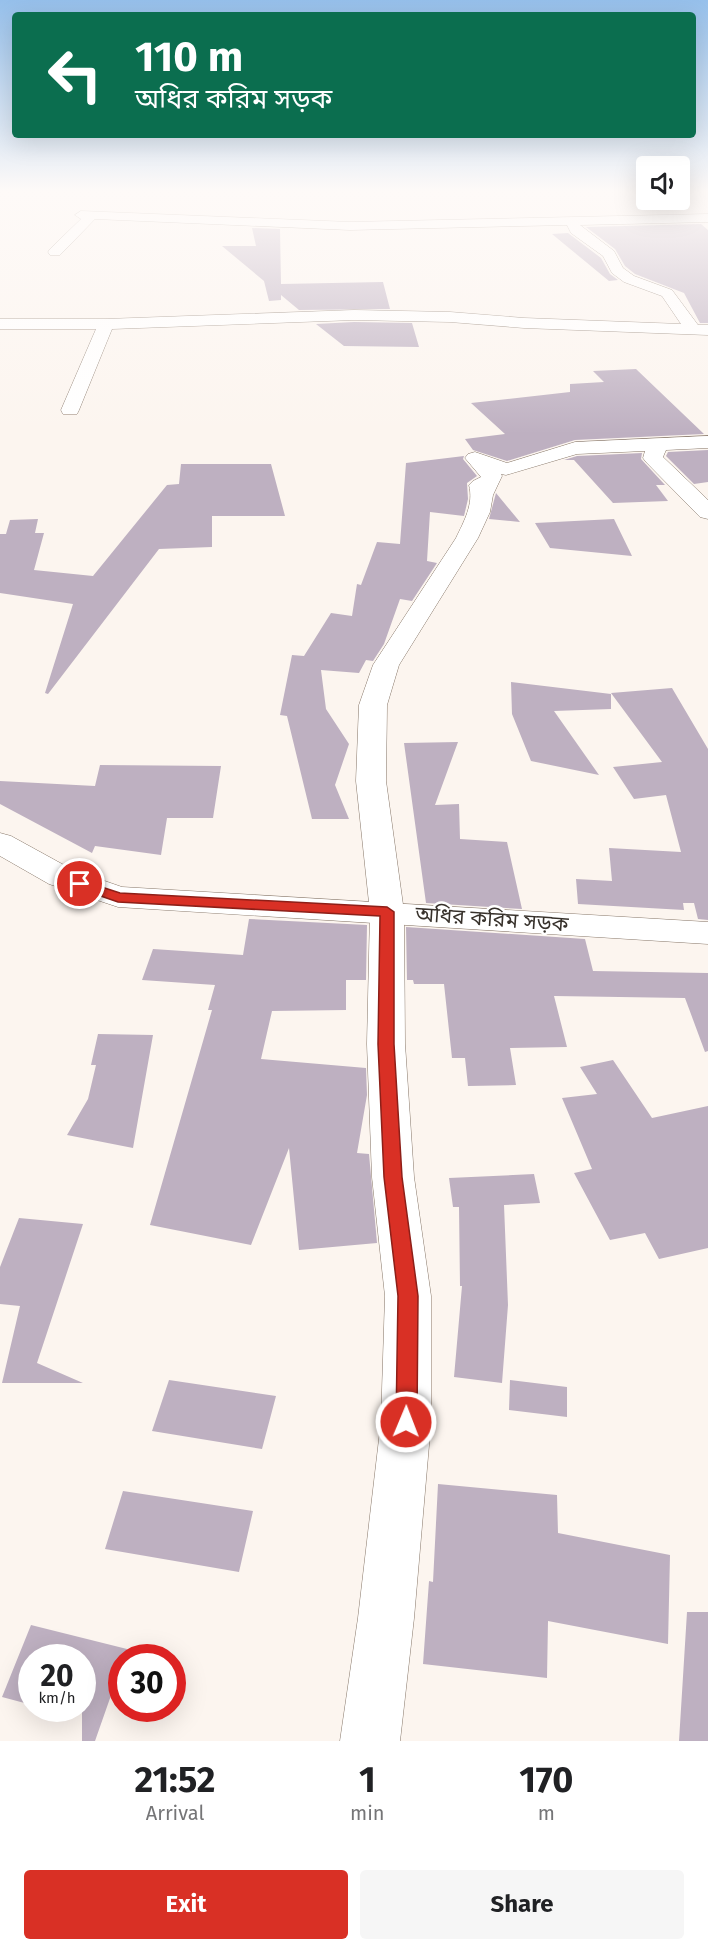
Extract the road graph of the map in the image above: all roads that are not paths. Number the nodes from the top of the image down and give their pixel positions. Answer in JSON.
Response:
{"nodes":[{"id":1,"x":619,"y":271,"type":"edge"},
{"id":2,"x":0,"y":324,"type":"edge"},
{"id":3,"x":106,"y":324,"type":"junction"},
{"id":4,"x":700,"y":329,"type":"edge"},
{"id":5,"x":70,"y":410,"type":"dead end"},
{"id":6,"x":708,"y":442,"type":"edge"},
{"id":7,"x":657,"y":445,"type":"junction"},
{"id":8,"x":708,"y":512,"type":"edge"},
{"id":9,"x":0,"y":843,"type":"edge"},
{"id":10,"x":387,"y":912,"type":"junction"},
{"id":11,"x":708,"y":933,"type":"edge"},
{"id":12,"x":370,"y":1741,"type":"edge"}],
"edges":[{"from":1,"to":4,"type":"street"},
{"from":2,"to":3,"type":"street"},
{"from":3,"to":4,"type":"street"},
{"from":3,"to":5,"type":"street"},
{"from":6,"to":7,"type":"street"},
{"from":7,"to":8,"type":"street"},
{"from":7,"to":10,"type":"street"},
{"from":9,"to":10,"type":"street","name":"অধির করিম সড়ক"},
{"from":10,"to":11,"type":"street","name":"অধির করিম সড়ক"},
{"from":10,"to":12,"type":"street"}]}
